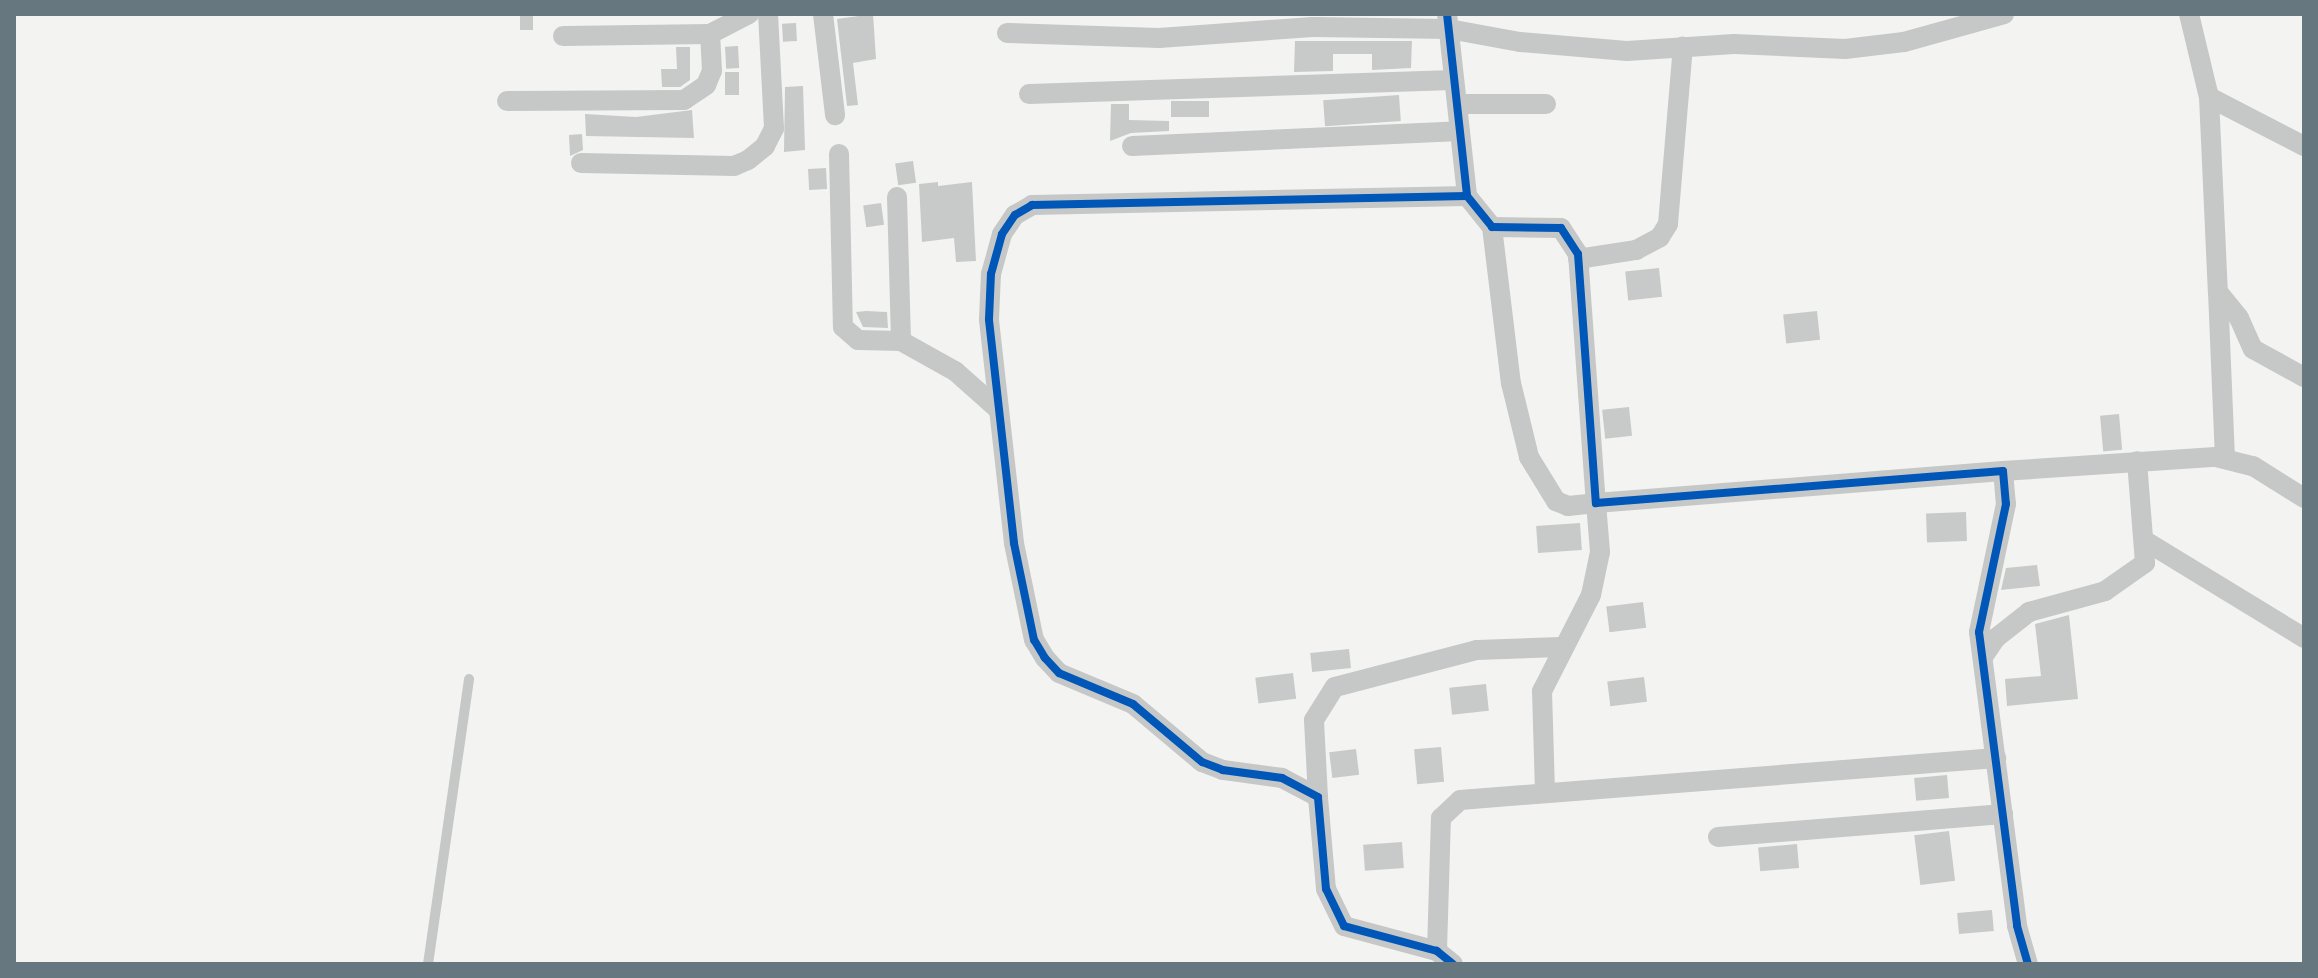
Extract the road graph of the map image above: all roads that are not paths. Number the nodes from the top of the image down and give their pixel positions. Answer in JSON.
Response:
{"nodes":[{"id":1,"x":749,"y":14,"type":"edge"},
{"id":2,"x":768,"y":14,"type":"edge"},
{"id":3,"x":823,"y":14,"type":"edge"},
{"id":4,"x":2004,"y":14,"type":"edge"},
{"id":5,"x":2189,"y":14,"type":"edge"},
{"id":6,"x":1448,"y":21,"type":"edge"},
{"id":7,"x":1007,"y":33,"type":"dead end"},
{"id":8,"x":710,"y":34,"type":"junction"},
{"id":9,"x":563,"y":36,"type":"dead end"},
{"id":10,"x":1683,"y":47,"type":"junction"},
{"id":11,"x":1454,"y":80,"type":"junction"},
{"id":12,"x":1029,"y":94,"type":"dead end"},
{"id":13,"x":2209,"y":97,"type":"junction"},
{"id":14,"x":507,"y":101,"type":"dead end"},
{"id":15,"x":1457,"y":104,"type":"junction"},
{"id":16,"x":1546,"y":104,"type":"dead end"},
{"id":17,"x":835,"y":115,"type":"dead end"},
{"id":18,"x":1460,"y":131,"type":"junction"},
{"id":19,"x":1132,"y":146,"type":"dead end"},
{"id":20,"x":2304,"y":146,"type":"edge"},
{"id":21,"x":839,"y":154,"type":"dead end"},
{"id":22,"x":581,"y":163,"type":"dead end"},
{"id":23,"x":1467,"y":196,"type":"junction"},
{"id":24,"x":897,"y":197,"type":"dead end"},
{"id":25,"x":1492,"y":227,"type":"junction"},
{"id":26,"x":1578,"y":259,"type":"junction"},
{"id":27,"x":2218,"y":292,"type":"junction"},
{"id":28,"x":901,"y":341,"type":"junction"},
{"id":29,"x":2304,"y":377,"type":"edge"},
{"id":30,"x":999,"y":410,"type":"junction"},
{"id":31,"x":2225,"y":458,"type":"junction"},
{"id":32,"x":2137,"y":461,"type":"junction"},
{"id":33,"x":2003,"y":471,"type":"junction"},
{"id":34,"x":2304,"y":498,"type":"edge"},
{"id":35,"x":1596,"y":503,"type":"junction"},
{"id":36,"x":2147,"y":542,"type":"junction"},
{"id":37,"x":2304,"y":638,"type":"edge"},
{"id":38,"x":1561,"y":647,"type":"junction"},
{"id":39,"x":1983,"y":657,"type":"junction"},
{"id":40,"x":469,"y":679,"type":"dead end"},
{"id":41,"x":1996,"y":758,"type":"junction"},
{"id":42,"x":1545,"y":791,"type":"junction"},
{"id":43,"x":1318,"y":797,"type":"junction"},
{"id":44,"x":2003,"y":814,"type":"junction"},
{"id":45,"x":1718,"y":837,"type":"dead end"},
{"id":46,"x":1445,"y":958,"type":"edge"},
{"id":47,"x":428,"y":964,"type":"edge"},
{"id":48,"x":2028,"y":964,"type":"edge"}],
"edges":[{"from":1,"to":8,"type":"street"},
{"from":2,"to":22,"type":"street"},
{"from":3,"to":17,"type":"street"},
{"from":4,"to":10,"type":"street"},
{"from":5,"to":13,"type":"street"},
{"from":6,"to":7,"type":"street"},
{"from":6,"to":10,"type":"street"},
{"from":6,"to":11,"type":"street"},
{"from":8,"to":9,"type":"street"},
{"from":8,"to":14,"type":"street"},
{"from":10,"to":26,"type":"street"},
{"from":11,"to":12,"type":"street"},
{"from":11,"to":15,"type":"street"},
{"from":13,"to":20,"type":"street"},
{"from":13,"to":27,"type":"street"},
{"from":15,"to":16,"type":"street"},
{"from":15,"to":18,"type":"street"},
{"from":18,"to":19,"type":"street"},
{"from":18,"to":23,"type":"street"},
{"from":21,"to":28,"type":"street"},
{"from":23,"to":25,"type":"street"},
{"from":23,"to":30,"type":"street"},
{"from":24,"to":28,"type":"street"},
{"from":25,"to":26,"type":"street"},
{"from":25,"to":35,"type":"street"},
{"from":26,"to":35,"type":"street"},
{"from":27,"to":29,"type":"street"},
{"from":27,"to":31,"type":"street"},
{"from":28,"to":30,"type":"street"},
{"from":30,"to":43,"type":"street"},
{"from":31,"to":32,"type":"street"},
{"from":31,"to":34,"type":"street"},
{"from":32,"to":33,"type":"street"},
{"from":32,"to":36,"type":"street"},
{"from":33,"to":35,"type":"street"},
{"from":33,"to":39,"type":"street"},
{"from":35,"to":38,"type":"street"},
{"from":36,"to":37,"type":"street"},
{"from":36,"to":39,"type":"street"},
{"from":38,"to":42,"type":"street"},
{"from":38,"to":43,"type":"street"},
{"from":39,"to":41,"type":"street"},
{"from":40,"to":47,"type":"lane"},
{"from":41,"to":42,"type":"street"},
{"from":41,"to":44,"type":"street"},
{"from":42,"to":46,"type":"street"},
{"from":43,"to":46,"type":"street"},
{"from":44,"to":45,"type":"street"},
{"from":44,"to":48,"type":"street"}]}
